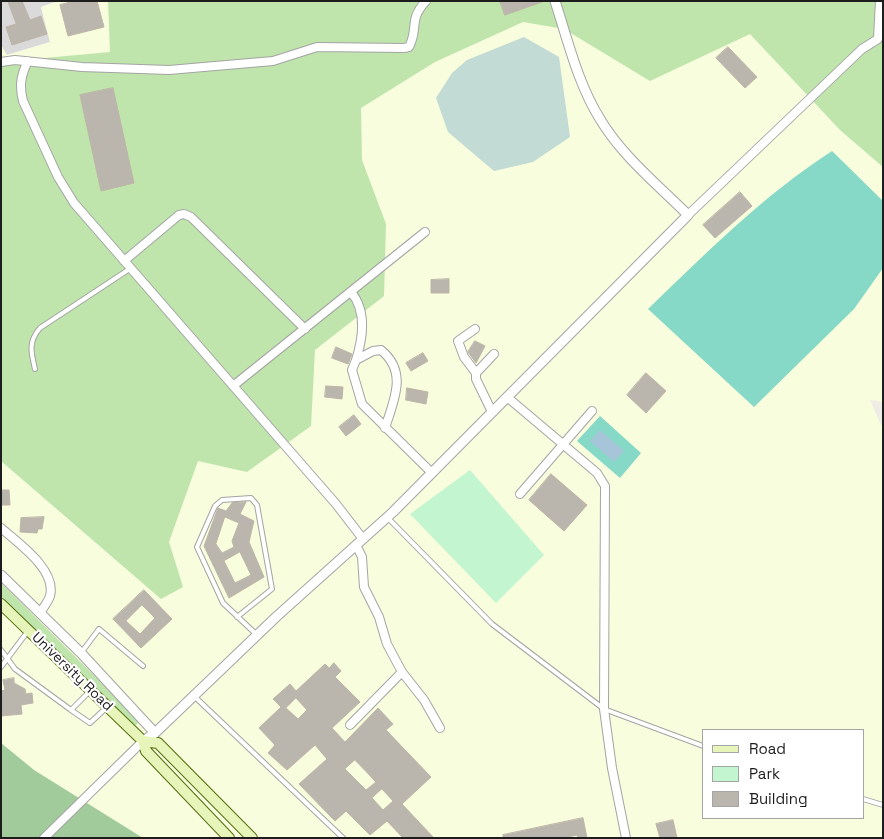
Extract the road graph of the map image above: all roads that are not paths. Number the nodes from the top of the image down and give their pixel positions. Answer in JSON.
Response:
{"nodes":[{"id":1,"x":426,"y":1,"type":"edge"},
{"id":2,"x":555,"y":1,"type":"edge"},
{"id":3,"x":880,"y":1,"type":"edge"},
{"id":4,"x":28,"y":61,"type":"junction"},
{"id":5,"x":1,"y":62,"type":"edge"},
{"id":6,"x":688,"y":215,"type":"junction"},
{"id":7,"x":425,"y":232,"type":"dead end"},
{"id":8,"x":124,"y":261,"type":"junction"},
{"id":9,"x":131,"y":268,"type":"junction"},
{"id":10,"x":351,"y":292,"type":"junction"},
{"id":11,"x":305,"y":329,"type":"junction"},
{"id":12,"x":475,"y":329,"type":"dead end"},
{"id":13,"x":494,"y":354,"type":"dead end"},
{"id":14,"x":356,"y":360,"type":"junction"},
{"id":15,"x":35,"y":369,"type":"dead end"},
{"id":16,"x":476,"y":373,"type":"junction"},
{"id":17,"x":233,"y":386,"type":"junction"},
{"id":18,"x":507,"y":397,"type":"junction"},
{"id":19,"x":592,"y":411,"type":"dead end"},
{"id":20,"x":492,"y":412,"type":"junction"},
{"id":21,"x":385,"y":428,"type":"junction"},
{"id":22,"x":563,"y":444,"type":"junction"},
{"id":23,"x":432,"y":473,"type":"junction"},
{"id":24,"x":520,"y":494,"type":"dead end"},
{"id":25,"x":386,"y":517,"type":"junction"},
{"id":26,"x":1,"y":528,"type":"edge"},
{"id":27,"x":359,"y":542,"type":"junction"},
{"id":28,"x":1,"y":575,"type":"edge"},
{"id":29,"x":1,"y":604,"type":"edge"},
{"id":30,"x":40,"y":613,"type":"junction"},
{"id":31,"x":237,"y":618,"type":"junction"},
{"id":32,"x":29,"y":630,"type":"junction"},
{"id":33,"x":257,"y":635,"type":"junction"},
{"id":34,"x":1,"y":650,"type":"edge"},
{"id":35,"x":81,"y":653,"type":"junction"},
{"id":36,"x":8,"y":658,"type":"junction"},
{"id":37,"x":143,"y":666,"type":"dead end"},
{"id":38,"x":1,"y":667,"type":"edge"},
{"id":39,"x":402,"y":672,"type":"junction"},
{"id":40,"x":90,"y":690,"type":"junction"},
{"id":41,"x":193,"y":696,"type":"junction"},
{"id":42,"x":107,"y":707,"type":"junction"},
{"id":43,"x":604,"y":708,"type":"junction"},
{"id":44,"x":71,"y":710,"type":"junction"},
{"id":45,"x":350,"y":725,"type":"dead end"},
{"id":46,"x":440,"y":728,"type":"dead end"},
{"id":47,"x":155,"y":733,"type":"junction"},
{"id":48,"x":143,"y":741,"type":"junction"},
{"id":49,"x":702,"y":746,"type":"edge"},
{"id":50,"x":864,"y":799,"type":"edge"},
{"id":51,"x":883,"y":805,"type":"edge"},
{"id":52,"x":44,"y":838,"type":"edge"},
{"id":53,"x":229,"y":838,"type":"edge"},
{"id":54,"x":252,"y":838,"type":"edge"},
{"id":55,"x":343,"y":838,"type":"edge"},
{"id":56,"x":626,"y":838,"type":"edge"}],
"edges":[{"from":1,"to":4,"type":"street"},
{"from":2,"to":6,"type":"street"},
{"from":3,"to":6,"type":"street"},
{"from":4,"to":5,"type":"street"},
{"from":4,"to":8,"type":"street"},
{"from":6,"to":18,"type":"street"},
{"from":7,"to":10,"type":"street"},
{"from":8,"to":9,"type":"street"},
{"from":8,"to":11,"type":"street"},
{"from":9,"to":15,"type":"lane"},
{"from":9,"to":17,"type":"street"},
{"from":10,"to":11,"type":"street"},
{"from":10,"to":14,"type":"street"},
{"from":11,"to":17,"type":"street"},
{"from":12,"to":16,"type":"street"},
{"from":13,"to":16,"type":"street"},
{"from":14,"to":21,"type":"street"},
{"from":14,"to":21,"type":"street"},
{"from":16,"to":20,"type":"street"},
{"from":17,"to":27,"type":"street"},
{"from":18,"to":20,"type":"street"},
{"from":18,"to":22,"type":"street"},
{"from":19,"to":22,"type":"street"},
{"from":20,"to":23,"type":"street"},
{"from":21,"to":23,"type":"street"},
{"from":22,"to":24,"type":"street"},
{"from":22,"to":43,"type":"street"},
{"from":23,"to":25,"type":"street"},
{"from":25,"to":27,"type":"street"},
{"from":25,"to":43,"type":"lane"},
{"from":26,"to":30,"type":"street"},
{"from":27,"to":33,"type":"street"},
{"from":27,"to":39,"type":"street"},
{"from":28,"to":30,"type":"street"},
{"from":29,"to":32,"type":"main road","name":"University Road"},
{"from":30,"to":35,"type":"street"},
{"from":31,"to":31,"type":"lane"},
{"from":31,"to":33,"type":"lane"},
{"from":32,"to":36,"type":"lane"},
{"from":32,"to":40,"type":"main road","name":"University Road"},
{"from":33,"to":41,"type":"street"},
{"from":34,"to":36,"type":"lane"},
{"from":35,"to":37,"type":"lane"},
{"from":35,"to":47,"type":"street"},
{"from":36,"to":38,"type":"lane"},
{"from":36,"to":44,"type":"lane"},
{"from":39,"to":45,"type":"street"},
{"from":39,"to":46,"type":"street"},
{"from":40,"to":42,"type":"main road","name":"University Road"},
{"from":40,"to":44,"type":"lane"},
{"from":41,"to":47,"type":"street"},
{"from":41,"to":55,"type":"lane"},
{"from":42,"to":44,"type":"lane"},
{"from":42,"to":48,"type":"main road","name":"University Road"},
{"from":43,"to":49,"type":"lane"},
{"from":43,"to":56,"type":"street"},
{"from":47,"to":48,"type":"street"},
{"from":48,"to":52,"type":"street"},
{"from":48,"to":53,"type":"main road","name":"University Road"},
{"from":48,"to":54,"type":"main road","name":"University Road"},
{"from":50,"to":51,"type":"lane"}]}
